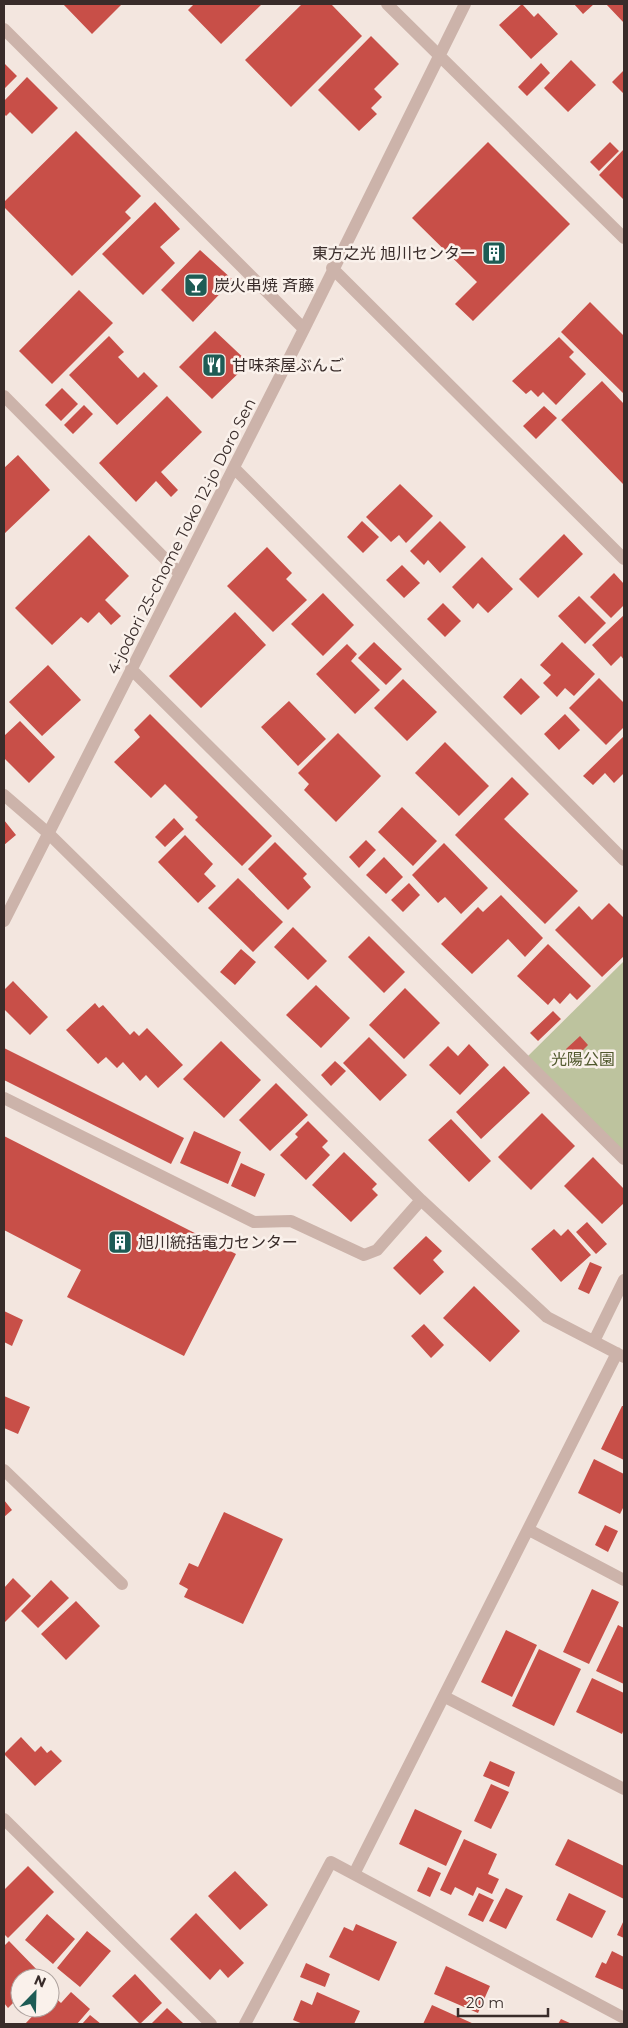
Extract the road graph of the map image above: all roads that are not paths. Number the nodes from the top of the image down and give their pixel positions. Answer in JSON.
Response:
{"nodes":[{"id":1,"x":387,"y":4,"type":"edge"},
{"id":2,"x":465,"y":4,"type":"edge"},
{"id":3,"x":4,"y":28,"type":"edge"},
{"id":4,"x":439,"y":56,"type":"junction"},
{"id":5,"x":624,"y":238,"type":"edge"},
{"id":6,"x":332,"y":268,"type":"junction"},
{"id":7,"x":304,"y":329,"type":"junction"},
{"id":8,"x":4,"y":396,"type":"edge"},
{"id":9,"x":234,"y":468,"type":"junction"},
{"id":10,"x":624,"y":559,"type":"edge"},
{"id":11,"x":180,"y":574,"type":"junction"},
{"id":12,"x":131,"y":668,"type":"junction"},
{"id":13,"x":4,"y":795,"type":"edge"},
{"id":14,"x":48,"y":833,"type":"junction"},
{"id":15,"x":624,"y":860,"type":"edge"},
{"id":16,"x":4,"y":921,"type":"edge"},
{"id":17,"x":4,"y":1098,"type":"edge"},
{"id":18,"x":624,"y":1159,"type":"edge"},
{"id":19,"x":422,"y":1200,"type":"junction"},
{"id":20,"x":624,"y":1280,"type":"edge"},
{"id":21,"x":594,"y":1341,"type":"junction"},
{"id":22,"x":621,"y":1355,"type":"edge"},
{"id":23,"x":4,"y":1470,"type":"edge"},
{"id":24,"x":529,"y":1530,"type":"junction"},
{"id":25,"x":624,"y":1580,"type":"edge"},
{"id":26,"x":122,"y":1584,"type":"dead end"},
{"id":27,"x":445,"y":1697,"type":"junction"},
{"id":28,"x":624,"y":1789,"type":"edge"},
{"id":29,"x":4,"y":1819,"type":"edge"},
{"id":30,"x":354,"y":1874,"type":"junction"},
{"id":31,"x":624,"y":2018,"type":"edge"},
{"id":32,"x":211,"y":2024,"type":"edge"},
{"id":33,"x":245,"y":2024,"type":"edge"}],
"edges":[{"from":1,"to":4,"type":"street"},
{"from":2,"to":4,"type":"street","name":"4-jodori 25-chome Toko 12-jo Doro Sen"},
{"from":3,"to":7,"type":"street"},
{"from":4,"to":5,"type":"street"},
{"from":4,"to":6,"type":"street","name":"4-jodori 25-chome Toko 12-jo Doro Sen"},
{"from":6,"to":7,"type":"street","name":"4-jodori 25-chome Toko 12-jo Doro Sen"},
{"from":6,"to":10,"type":"street"},
{"from":7,"to":9,"type":"street","name":"4-jodori 25-chome Toko 12-jo Doro Sen"},
{"from":8,"to":11,"type":"street"},
{"from":9,"to":11,"type":"street","name":"4-jodori 25-chome Toko 12-jo Doro Sen"},
{"from":9,"to":15,"type":"street"},
{"from":11,"to":12,"type":"street","name":"4-jodori 25-chome Toko 12-jo Doro Sen"},
{"from":12,"to":14,"type":"street","name":"4-jodori 25-chome Toko 12-jo Doro Sen"},
{"from":12,"to":18,"type":"street"},
{"from":13,"to":14,"type":"street"},
{"from":14,"to":16,"type":"street","name":"4-jodori 25-chome Toko 12-jo Doro Sen"},
{"from":14,"to":19,"type":"street"},
{"from":17,"to":19,"type":"street"},
{"from":19,"to":21,"type":"street"},
{"from":20,"to":21,"type":"street"},
{"from":21,"to":22,"type":"street"},
{"from":22,"to":24,"type":"street"},
{"from":23,"to":26,"type":"street"},
{"from":24,"to":25,"type":"street"},
{"from":24,"to":27,"type":"street"},
{"from":27,"to":28,"type":"street"},
{"from":27,"to":30,"type":"street"},
{"from":29,"to":32,"type":"street"},
{"from":30,"to":31,"type":"street"},
{"from":30,"to":33,"type":"street"}]}
